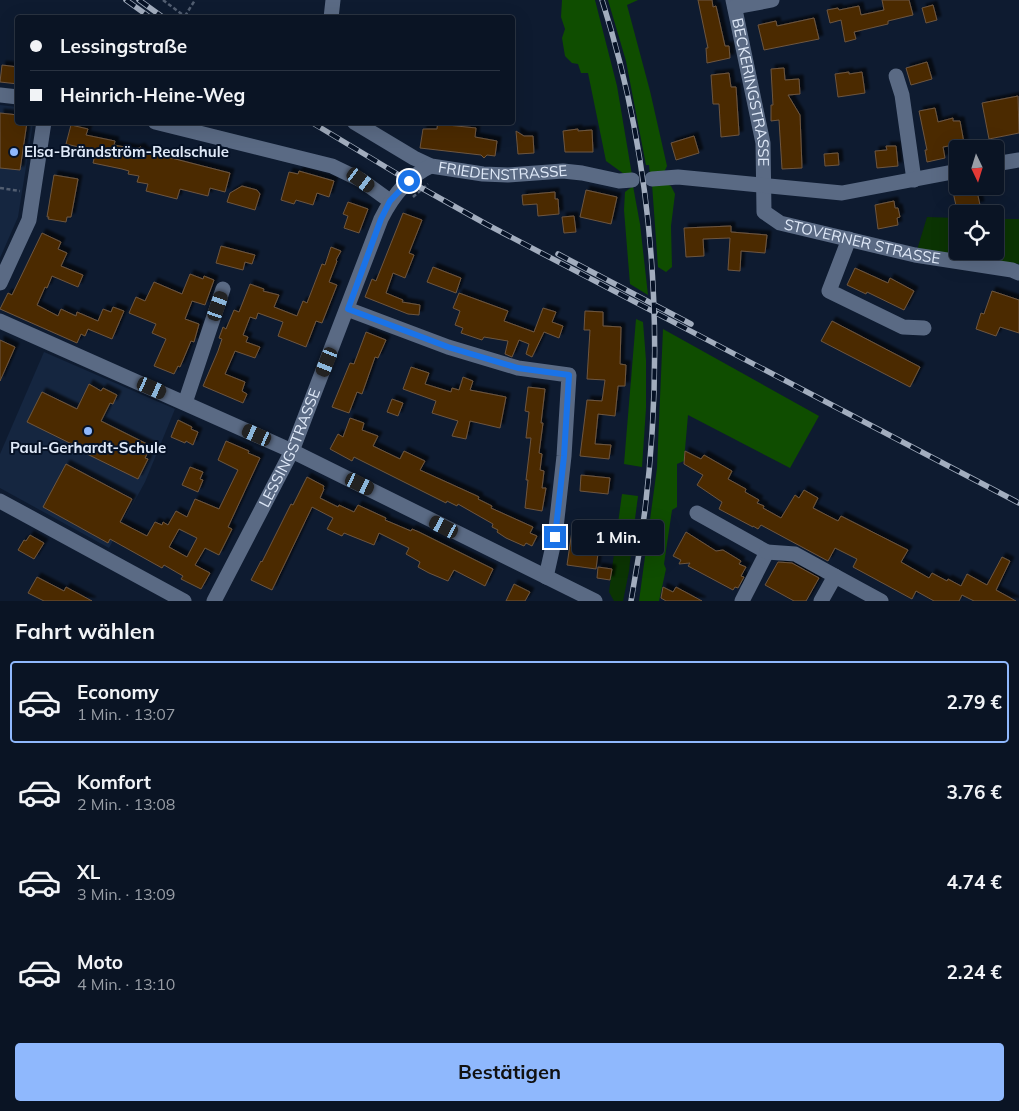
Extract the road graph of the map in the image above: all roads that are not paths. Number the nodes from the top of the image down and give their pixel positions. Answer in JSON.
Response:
{"nodes":[{"id":1,"x":333,"y":0,"type":"edge"},
{"id":2,"x":772,"y":0,"type":"edge"},
{"id":3,"x":734,"y":4,"type":"edge"},
{"id":4,"x":331,"y":15,"type":"edge"},
{"id":5,"x":896,"y":76,"type":"dead end"},
{"id":6,"x":0,"y":94,"type":"edge"},
{"id":7,"x":15,"y":96,"type":"edge"},
{"id":8,"x":44,"y":125,"type":"edge"},
{"id":9,"x":167,"y":125,"type":"edge"},
{"id":10,"x":359,"y":125,"type":"edge"},
{"id":11,"x":1019,"y":160,"type":"edge"},
{"id":12,"x":1004,"y":162,"type":"edge"},
{"id":13,"x":431,"y":166,"type":"junction"},
{"id":14,"x":949,"y":174,"type":"edge"},
{"id":15,"x":652,"y":179,"type":"dead end"},
{"id":16,"x":632,"y":180,"type":"dead end"},
{"id":17,"x":914,"y":180,"type":"junction"},
{"id":18,"x":763,"y":185,"type":"junction"},
{"id":19,"x":390,"y":201,"type":"junction"},
{"id":20,"x":849,"y":240,"type":"junction"},
{"id":21,"x":1019,"y":273,"type":"edge"},
{"id":22,"x":0,"y":284,"type":"edge"},
{"id":23,"x":223,"y":289,"type":"dead end"},
{"id":24,"x":348,"y":309,"type":"junction"},
{"id":25,"x":0,"y":321,"type":"edge"},
{"id":26,"x":924,"y":328,"type":"dead end"},
{"id":27,"x":185,"y":403,"type":"junction"},
{"id":28,"x":292,"y":451,"type":"junction"},
{"id":29,"x":0,"y":501,"type":"edge"},
{"id":30,"x":697,"y":513,"type":"dead end"},
{"id":31,"x":767,"y":552,"type":"junction"},
{"id":32,"x":835,"y":576,"type":"junction"},
{"id":33,"x":546,"y":577,"type":"junction"},
{"id":34,"x":184,"y":601,"type":"edge"},
{"id":35,"x":214,"y":601,"type":"edge"},
{"id":36,"x":596,"y":601,"type":"edge"},
{"id":37,"x":742,"y":601,"type":"edge"},
{"id":38,"x":821,"y":601,"type":"edge"},
{"id":39,"x":881,"y":601,"type":"edge"}],
"edges":[{"from":1,"to":4,"type":"street"},
{"from":2,"to":3,"type":"street"},
{"from":3,"to":18,"type":"street","name":"BECKERINGSTRASSE"},
{"from":5,"to":17,"type":"street"},
{"from":6,"to":7,"type":"street"},
{"from":8,"to":22,"type":"street"},
{"from":9,"to":19,"type":"street"},
{"from":10,"to":13,"type":"street","name":"FRIEDENSTRASSE"},
{"from":11,"to":12,"type":"street"},
{"from":13,"to":16,"type":"street","name":"FRIEDENSTRASSE"},
{"from":13,"to":19,"type":"street","name":"LESSINGSTRASSE"},
{"from":14,"to":17,"type":"street"},
{"from":15,"to":18,"type":"street"},
{"from":17,"to":18,"type":"street"},
{"from":18,"to":20,"type":"street","name":"STOVERNER STRASSE"},
{"from":19,"to":24,"type":"street","name":"LESSINGSTRASSE"},
{"from":20,"to":21,"type":"street","name":"STOVERNER STRASSE"},
{"from":20,"to":26,"type":"street"},
{"from":23,"to":27,"type":"street"},
{"from":24,"to":28,"type":"street","name":"LESSINGSTRASSE"},
{"from":24,"to":33,"type":"street"},
{"from":25,"to":27,"type":"street"},
{"from":27,"to":28,"type":"street"},
{"from":28,"to":33,"type":"street"},
{"from":28,"to":35,"type":"street","name":"LESSINGSTRASSE"},
{"from":29,"to":34,"type":"street"},
{"from":30,"to":31,"type":"street"},
{"from":31,"to":32,"type":"street"},
{"from":31,"to":37,"type":"street"},
{"from":32,"to":38,"type":"street"},
{"from":32,"to":39,"type":"street"},
{"from":33,"to":36,"type":"street"}]}
